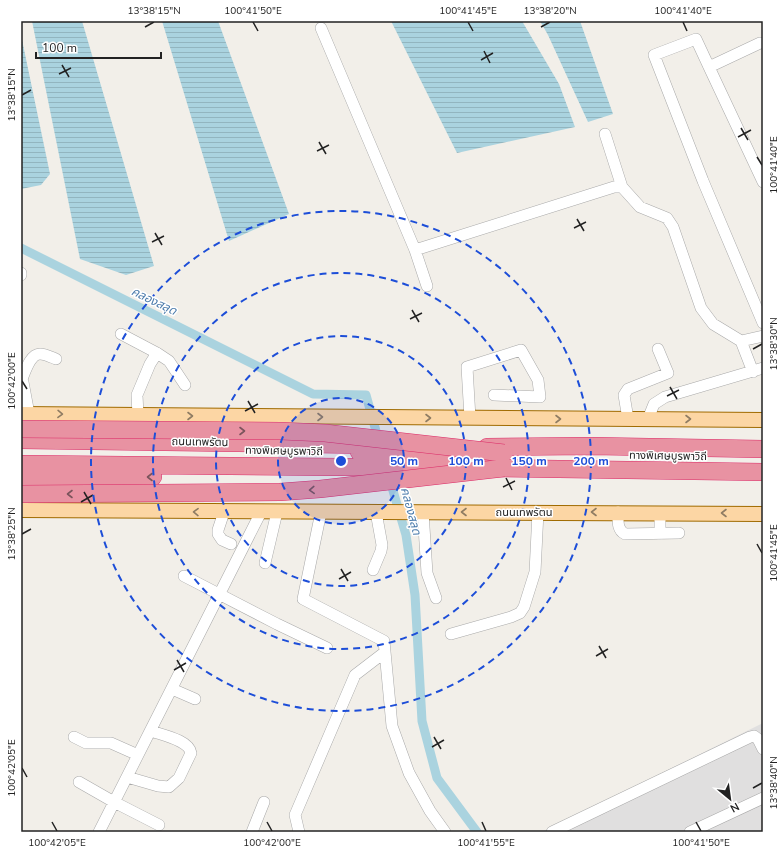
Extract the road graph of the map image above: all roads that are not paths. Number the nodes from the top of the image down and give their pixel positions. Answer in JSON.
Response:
{"nodes":[{"id":1,"x":321,"y":28,"type":"dead end"},
{"id":2,"x":760,"y":43,"type":"dead end"},
{"id":3,"x":710,"y":67,"type":"junction"},
{"id":4,"x":605,"y":134,"type":"dead end"},
{"id":5,"x":763,"y":182,"type":"edge"},
{"id":6,"x":622,"y":187,"type":"junction"},
{"id":7,"x":415,"y":250,"type":"junction"},
{"id":8,"x":427,"y":286,"type":"dead end"},
{"id":9,"x":763,"y":323,"type":"edge"},
{"id":10,"x":121,"y":334,"type":"dead end"},
{"id":11,"x":763,"y":336,"type":"edge"},
{"id":12,"x":741,"y":341,"type":"junction"},
{"id":13,"x":658,"y":349,"type":"dead end"},
{"id":14,"x":157,"y":353,"type":"junction"},
{"id":15,"x":56,"y":359,"type":"dead end"},
{"id":16,"x":758,"y":370,"type":"edge"},
{"id":17,"x":21,"y":379,"type":"edge"},
{"id":18,"x":185,"y":385,"type":"dead end"},
{"id":19,"x":494,"y":395,"type":"dead end"},
{"id":20,"x":25,"y":414,"type":"edge"},
{"id":21,"x":138,"y":415,"type":"junction"},
{"id":22,"x":470,"y":418,"type":"junction"},
{"id":23,"x":628,"y":419,"type":"junction"},
{"id":24,"x":648,"y":419,"type":"junction"},
{"id":25,"x":763,"y":420,"type":"edge"},
{"id":26,"x":21,"y":429,"type":"edge"},
{"id":27,"x":21,"y":440,"type":"edge"},
{"id":28,"x":21,"y":449,"type":"edge"},
{"id":29,"x":763,"y":449,"type":"edge"},
{"id":30,"x":763,"y":457,"type":"edge"},
{"id":31,"x":504,"y":461,"type":"junction"},
{"id":32,"x":21,"y":464,"type":"edge"},
{"id":33,"x":763,"y":472,"type":"edge"},
{"id":34,"x":21,"y":477,"type":"edge"},
{"id":35,"x":763,"y":479,"type":"edge"},
{"id":36,"x":21,"y":494,"type":"edge"},
{"id":37,"x":21,"y":510,"type":"edge"},
{"id":38,"x":224,"y":512,"type":"junction"},
{"id":39,"x":261,"y":512,"type":"junction"},
{"id":40,"x":277,"y":512,"type":"junction"},
{"id":41,"x":321,"y":512,"type":"junction"},
{"id":42,"x":382,"y":512,"type":"junction"},
{"id":43,"x":423,"y":512,"type":"junction"},
{"id":44,"x":538,"y":512,"type":"junction"},
{"id":45,"x":618,"y":512,"type":"junction"},
{"id":46,"x":660,"y":513,"type":"junction"},
{"id":47,"x":763,"y":514,"type":"edge"},
{"id":48,"x":679,"y":533,"type":"dead end"},
{"id":49,"x":660,"y":534,"type":"junction"},
{"id":50,"x":230,"y":544,"type":"dead end"},
{"id":51,"x":265,"y":563,"type":"dead end"},
{"id":52,"x":373,"y":570,"type":"dead end"},
{"id":53,"x":184,"y":576,"type":"dead end"},
{"id":54,"x":220,"y":595,"type":"junction"},
{"id":55,"x":436,"y":598,"type":"dead end"},
{"id":56,"x":451,"y":634,"type":"dead end"},
{"id":57,"x":327,"y":648,"type":"dead end"},
{"id":58,"x":385,"y":652,"type":"junction"},
{"id":59,"x":172,"y":689,"type":"junction"},
{"id":60,"x":195,"y":700,"type":"dead end"},
{"id":61,"x":151,"y":731,"type":"junction"},
{"id":62,"x":74,"y":737,"type":"dead end"},
{"id":63,"x":763,"y":749,"type":"edge"},
{"id":64,"x":138,"y":755,"type":"junction"},
{"id":65,"x":127,"y":777,"type":"junction"},
{"id":66,"x":80,"y":782,"type":"dead end"},
{"id":67,"x":763,"y":798,"type":"edge"},
{"id":68,"x":114,"y":802,"type":"junction"},
{"id":69,"x":264,"y":802,"type":"dead end"},
{"id":70,"x":159,"y":825,"type":"dead end"},
{"id":71,"x":99,"y":832,"type":"edge"},
{"id":72,"x":252,"y":832,"type":"edge"},
{"id":73,"x":299,"y":832,"type":"edge"},
{"id":74,"x":445,"y":832,"type":"edge"},
{"id":75,"x":552,"y":832,"type":"edge"},
{"id":76,"x":690,"y":832,"type":"edge"}],
"edges":[{"from":1,"to":7,"type":"street"},
{"from":2,"to":3,"type":"street"},
{"from":3,"to":5,"type":"street"},
{"from":3,"to":9,"type":"street"},
{"from":4,"to":6,"type":"street"},
{"from":6,"to":7,"type":"street"},
{"from":6,"to":12,"type":"street"},
{"from":7,"to":8,"type":"street"},
{"from":10,"to":14,"type":"street"},
{"from":11,"to":12,"type":"street"},
{"from":12,"to":16,"type":"street"},
{"from":13,"to":23,"type":"street"},
{"from":14,"to":18,"type":"street"},
{"from":14,"to":21,"type":"street"},
{"from":15,"to":17,"type":"street"},
{"from":16,"to":24,"type":"street"},
{"from":17,"to":20,"type":"street"},
{"from":19,"to":22,"type":"street"},
{"from":20,"to":21,"type":"main road","one_way":true},
{"from":21,"to":22,"type":"main road","one_way":true},
{"from":22,"to":23,"type":"main road","one_way":true},
{"from":23,"to":24,"type":"main road"},
{"from":24,"to":25,"type":"main road","one_way":true},
{"from":26,"to":31,"type":"highway","one_way":true,"bridge":true},
{"from":27,"to":29,"type":"highway","name":"ถนนเทพรัตน"},
{"from":28,"to":31,"type":"highway","name":"ทางพิเศษบูรพาวิถี","bridge":true},
{"from":30,"to":31,"type":"highway","name":"ทางพิเศษบูรพาวิถี"},
{"from":31,"to":32,"type":"highway","name":"ทางพิเศษบูรพาวิถี","bridge":true},
{"from":31,"to":33,"type":"highway","name":"ทางพิเศษบูรพาวิถี"},
{"from":31,"to":36,"type":"highway","one_way":true,"bridge":true},
{"from":35,"to":34,"type":"highway","one_way":true},
{"from":38,"to":37,"type":"main road","name":"ถนนเทพรัตน","one_way":true},
{"from":38,"to":39,"type":"main road","name":"ถนนเทพรัตน"},
{"from":38,"to":50,"type":"street"},
{"from":39,"to":40,"type":"main road","name":"ถนนเทพรัตน"},
{"from":39,"to":54,"type":"street"},
{"from":40,"to":41,"type":"main road","name":"ถนนเทพรัตน"},
{"from":40,"to":51,"type":"street"},
{"from":41,"to":42,"type":"main road","name":"ถนนเทพรัตน"},
{"from":41,"to":58,"type":"street"},
{"from":42,"to":43,"type":"main road","name":"ถนนเทพรัตน"},
{"from":42,"to":52,"type":"street"},
{"from":44,"to":43,"type":"main road","name":"ถนนเทพรัตน","one_way":true},
{"from":43,"to":55,"type":"street"},
{"from":45,"to":44,"type":"main road","name":"ถนนเทพรัตน","one_way":true},
{"from":44,"to":56,"type":"street"},
{"from":45,"to":46,"type":"main road","name":"ถนนเทพรัตน"},
{"from":45,"to":49,"type":"street"},
{"from":47,"to":46,"type":"main road","name":"ถนนเทพรัตน","one_way":true},
{"from":46,"to":49,"type":"street"},
{"from":48,"to":49,"type":"street"},
{"from":53,"to":54,"type":"street"},
{"from":54,"to":57,"type":"street"},
{"from":54,"to":59,"type":"street"},
{"from":58,"to":73,"type":"street"},
{"from":58,"to":74,"type":"street"},
{"from":59,"to":60,"type":"street"},
{"from":59,"to":61,"type":"street"},
{"from":61,"to":64,"type":"street"},
{"from":61,"to":65,"type":"street"},
{"from":62,"to":64,"type":"street"},
{"from":63,"to":75,"type":"street"},
{"from":64,"to":65,"type":"street"},
{"from":65,"to":68,"type":"street"},
{"from":66,"to":68,"type":"street"},
{"from":67,"to":76,"type":"street"},
{"from":68,"to":70,"type":"street"},
{"from":68,"to":71,"type":"street"},
{"from":69,"to":72,"type":"street"}]}
